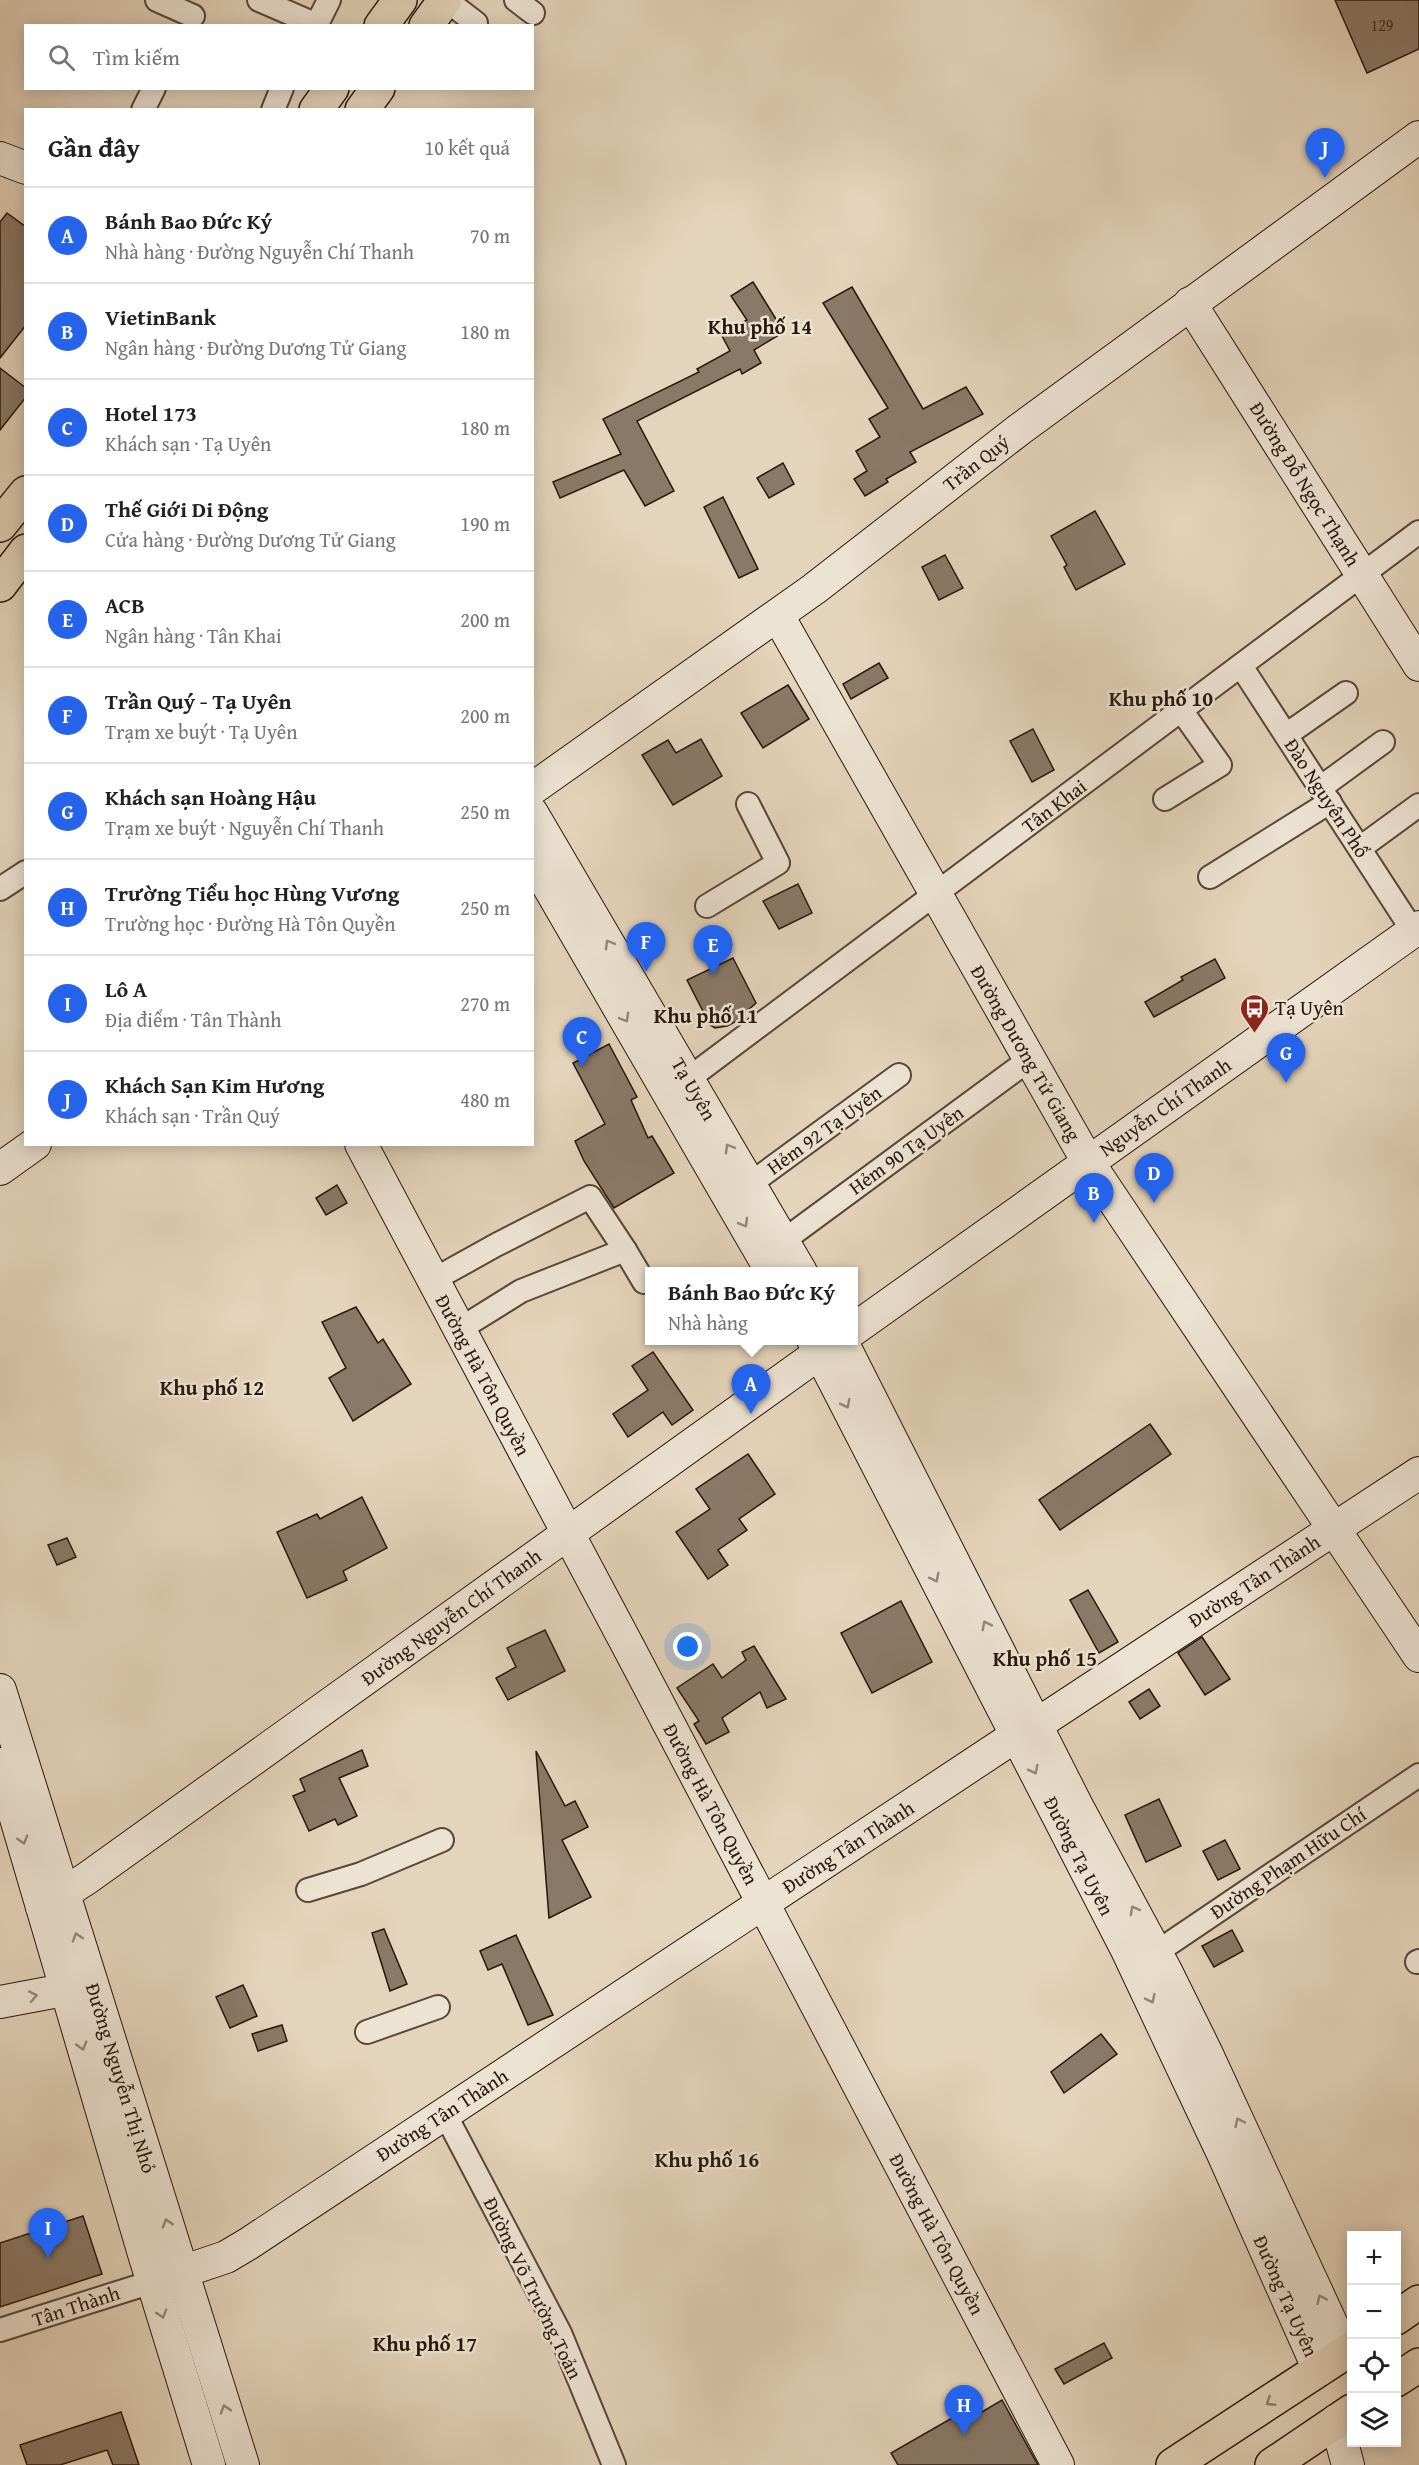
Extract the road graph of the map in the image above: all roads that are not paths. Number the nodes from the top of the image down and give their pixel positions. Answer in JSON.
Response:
{"nodes":[{"id":1,"x":157,"y":0,"type":"edge"},
{"id":2,"x":259,"y":0,"type":"edge"},
{"id":3,"x":329,"y":0,"type":"edge"},
{"id":4,"x":400,"y":0,"type":"edge"},
{"id":5,"x":446,"y":0,"type":"edge"},
{"id":6,"x":194,"y":14,"type":"edge"},
{"id":7,"x":314,"y":24,"type":"edge"},
{"id":8,"x":317,"y":24,"type":"edge"},
{"id":9,"x":382,"y":24,"type":"edge"},
{"id":10,"x":428,"y":24,"type":"edge"},
{"id":11,"x":476,"y":24,"type":"edge"},
{"id":12,"x":153,"y":90,"type":"edge"},
{"id":13,"x":281,"y":90,"type":"edge"},
{"id":14,"x":331,"y":90,"type":"edge"},
{"id":15,"x":377,"y":90,"type":"edge"},
{"id":16,"x":143,"y":108,"type":"edge"},
{"id":17,"x":274,"y":108,"type":"edge"},
{"id":18,"x":317,"y":108,"type":"edge"},
{"id":19,"x":363,"y":108,"type":"edge"},
{"id":20,"x":1419,"y":137,"type":"edge"},
{"id":21,"x":0,"y":158,"type":"edge"},
{"id":22,"x":24,"y":167,"type":"edge"},
{"id":23,"x":1190,"y":303,"type":"junction"},
{"id":24,"x":1419,"y":532,"type":"edge"},
{"id":25,"x":24,"y":554,"type":"edge"},
{"id":26,"x":1362,"y":575,"type":"junction"},
{"id":27,"x":0,"y":585,"type":"edge"},
{"id":28,"x":778,"y":616,"type":"junction"},
{"id":29,"x":1419,"y":665,"type":"edge"},
{"id":30,"x":1241,"y":666,"type":"junction"},
{"id":31,"x":1346,"y":693,"type":"dead end"},
{"id":32,"x":1181,"y":710,"type":"junction"},
{"id":33,"x":1286,"y":735,"type":"junction"},
{"id":34,"x":1383,"y":742,"type":"dead end"},
{"id":35,"x":534,"y":788,"type":"edge"},
{"id":36,"x":1325,"y":795,"type":"junction"},
{"id":37,"x":1165,"y":799,"type":"dead end"},
{"id":38,"x":748,"y":804,"type":"dead end"},
{"id":39,"x":1419,"y":805,"type":"edge"},
{"id":40,"x":534,"y":817,"type":"edge"},
{"id":41,"x":1360,"y":848,"type":"junction"},
{"id":42,"x":534,"y":861,"type":"edge"},
{"id":43,"x":24,"y":873,"type":"edge"},
{"id":44,"x":1210,"y":877,"type":"dead end"},
{"id":45,"x":0,"y":889,"type":"edge"},
{"id":46,"x":936,"y":894,"type":"junction"},
{"id":47,"x":707,"y":906,"type":"dead end"},
{"id":48,"x":1416,"y":929,"type":"edge"},
{"id":49,"x":1030,"y":1059,"type":"junction"},
{"id":50,"x":899,"y":1076,"type":"dead end"},
{"id":51,"x":679,"y":1087,"type":"junction"},
{"id":52,"x":32,"y":1146,"type":"edge"},
{"id":53,"x":362,"y":1146,"type":"edge"},
{"id":54,"x":1088,"y":1162,"type":"junction"},
{"id":55,"x":0,"y":1169,"type":"edge"},
{"id":56,"x":750,"y":1184,"type":"junction"},
{"id":57,"x":783,"y":1241,"type":"junction"},
{"id":58,"x":625,"y":1250,"type":"junction"},
{"id":59,"x":769,"y":1267,"type":"edge"},
{"id":60,"x":798,"y":1267,"type":"edge"},
{"id":61,"x":434,"y":1280,"type":"junction"},
{"id":62,"x":644,"y":1282,"type":"dead end"},
{"id":63,"x":858,"y":1326,"type":"edge"},
{"id":64,"x":460,"y":1329,"type":"junction"},
{"id":65,"x":825,"y":1345,"type":"edge"},
{"id":66,"x":829,"y":1345,"type":"edge"},
{"id":67,"x":1419,"y":1473,"type":"edge"},
{"id":68,"x":1334,"y":1529,"type":"junction"},
{"id":69,"x":567,"y":1533,"type":"junction"},
{"id":70,"x":1419,"y":1656,"type":"edge"},
{"id":71,"x":0,"y":1690,"type":"edge"},
{"id":72,"x":1027,"y":1730,"type":"junction"},
{"id":73,"x":1419,"y":1775,"type":"edge"},
{"id":74,"x":3,"y":1784,"type":"edge"},
{"id":75,"x":442,"y":1840,"type":"dead end"},
{"id":76,"x":308,"y":1890,"type":"dead end"},
{"id":77,"x":53,"y":1900,"type":"junction"},
{"id":78,"x":763,"y":1903,"type":"junction"},
{"id":79,"x":1146,"y":1960,"type":"junction"},
{"id":80,"x":79,"y":1988,"type":"junction"},
{"id":81,"x":0,"y":2002,"type":"edge"},
{"id":82,"x":438,"y":2007,"type":"dead end"},
{"id":83,"x":367,"y":2032,"type":"dead end"},
{"id":84,"x":445,"y":2114,"type":"junction"},
{"id":85,"x":182,"y":2272,"type":"junction"},
{"id":86,"x":152,"y":2282,"type":"junction"},
{"id":87,"x":1419,"y":2302,"type":"edge"},
{"id":88,"x":1401,"y":2315,"type":"edge"},
{"id":89,"x":0,"y":2330,"type":"edge"},
{"id":90,"x":1342,"y":2360,"type":"edge"},
{"id":91,"x":1419,"y":2365,"type":"edge"},
{"id":92,"x":1401,"y":2377,"type":"edge"},
{"id":93,"x":1344,"y":2416,"type":"edge"},
{"id":94,"x":1365,"y":2447,"type":"edge"},
{"id":95,"x":209,"y":2465,"type":"edge"},
{"id":96,"x":243,"y":2465,"type":"edge"},
{"id":97,"x":614,"y":2465,"type":"edge"},
{"id":98,"x":1058,"y":2465,"type":"edge"},
{"id":99,"x":1173,"y":2465,"type":"edge"},
{"id":100,"x":1272,"y":2465,"type":"edge"},
{"id":101,"x":1348,"y":2465,"type":"edge"},
{"id":102,"x":1362,"y":2465,"type":"edge"}],
"edges":[{"from":1,"to":6,"type":"street"},
{"from":2,"to":7,"type":"street"},
{"from":3,"to":8,"type":"street"},
{"from":4,"to":9,"type":"main road"},
{"from":5,"to":10,"type":"main road"},
{"from":5,"to":11,"type":"street"},
{"from":12,"to":16,"type":"street"},
{"from":13,"to":17,"type":"street"},
{"from":14,"to":18,"type":"main road"},
{"from":15,"to":19,"type":"main road"},
{"from":20,"to":23,"type":"street","name":"Trần Quý"},
{"from":21,"to":22,"type":"street"},
{"from":23,"to":26,"type":"street","name":"Đường Đỗ Ngọc Thạnh"},
{"from":23,"to":28,"type":"street","name":"Trần Quý"},
{"from":24,"to":26,"type":"street","name":"Tân Khai"},
{"from":25,"to":27,"type":"main road"},
{"from":26,"to":29,"type":"street","name":"Đường Đỗ Ngọc Thạnh"},
{"from":26,"to":30,"type":"street","name":"Tân Khai"},
{"from":28,"to":35,"type":"street","name":"Trần Quý"},
{"from":28,"to":46,"type":"street","name":"Đường Dương Tử Giang"},
{"from":30,"to":32,"type":"street","name":"Tân Khai"},
{"from":30,"to":33,"type":"street","name":"Đào Nguyên Phổ"},
{"from":31,"to":33,"type":"street"},
{"from":32,"to":37,"type":"street"},
{"from":32,"to":46,"type":"street","name":"Tân Khai"},
{"from":33,"to":36,"type":"street","name":"Đào Nguyên Phổ"},
{"from":34,"to":36,"type":"street"},
{"from":36,"to":41,"type":"street","name":"Đào Nguyên Phổ"},
{"from":36,"to":44,"type":"street"},
{"from":38,"to":47,"type":"street"},
{"from":39,"to":41,"type":"street"},
{"from":51,"to":40,"type":"street","name":"Tạ Uyên","one_way":true},
{"from":41,"to":48,"type":"street","name":"Đào Nguyên Phổ"},
{"from":42,"to":51,"type":"street","name":"Tạ Uyên","one_way":true},
{"from":43,"to":45,"type":"street"},
{"from":46,"to":49,"type":"street","name":"Đường Dương Tử Giang"},
{"from":46,"to":51,"type":"street","name":"Tân Khai"},
{"from":48,"to":54,"type":"street","name":"Nguyễn Chí Thanh"},
{"from":49,"to":54,"type":"street","name":"Đường Dương Tử Giang"},
{"from":49,"to":57,"type":"street","name":"Hẻm 90 Tạ Uyên"},
{"from":50,"to":56,"type":"street","name":"Hẻm 92 Tạ Uyên"},
{"from":56,"to":51,"type":"street","name":"Tạ Uyên","one_way":true},
{"from":51,"to":59,"type":"street","name":"Tạ Uyên","one_way":true},
{"from":52,"to":55,"type":"street"},
{"from":53,"to":61,"type":"street","name":"Đường Hà Tôn Quyền"},
{"from":54,"to":63,"type":"street","name":"Nguyễn Chí Thanh"},
{"from":54,"to":68,"type":"street","name":"Đường Dương Tử Giang"},
{"from":56,"to":57,"type":"street","name":"Tạ Uyên"},
{"from":57,"to":60,"type":"street","name":"Tạ Uyên"},
{"from":58,"to":61,"type":"street"},
{"from":58,"to":62,"type":"street"},
{"from":58,"to":64,"type":"street"},
{"from":61,"to":64,"type":"street","name":"Đường Hà Tôn Quyền"},
{"from":64,"to":69,"type":"street","name":"Đường Hà Tôn Quyền"},
{"from":65,"to":69,"type":"street","name":"Đường Nguyễn Chí Thanh"},
{"from":66,"to":72,"type":"street","name":"Đường Tạ Uyên"},
{"from":67,"to":68,"type":"street","name":"Đường Tân Thành"},
{"from":68,"to":70,"type":"street","name":"Đường Dương Tử Giang"},
{"from":68,"to":72,"type":"street","name":"Đường Tân Thành"},
{"from":69,"to":77,"type":"street","name":"Đường Nguyễn Chí Thanh"},
{"from":69,"to":78,"type":"street","name":"Đường Hà Tôn Quyền"},
{"from":71,"to":77,"type":"street"},
{"from":72,"to":78,"type":"street","name":"Đường Tân Thành"},
{"from":72,"to":79,"type":"street","name":"Đường Tạ Uyên"},
{"from":73,"to":79,"type":"street","name":"Đường Phạm Hữu Chí"},
{"from":74,"to":77,"type":"street","one_way":true},
{"from":75,"to":76,"type":"street"},
{"from":77,"to":80,"type":"street"},
{"from":78,"to":84,"type":"street","name":"Đường Tân Thành"},
{"from":78,"to":98,"type":"street","name":"Đường Hà Tôn Quyền"},
{"from":79,"to":90,"type":"street","name":"Đường Tạ Uyên"},
{"from":81,"to":80,"type":"street","one_way":true},
{"from":85,"to":80,"type":"street","name":"Đường Nguyễn Thị Nhỏ","one_way":true},
{"from":80,"to":86,"type":"street","name":"Đường Nguyễn Thị Nhỏ","one_way":true},
{"from":82,"to":83,"type":"street"},
{"from":84,"to":85,"type":"street","name":"Đường Tân Thành"},
{"from":84,"to":97,"type":"street","name":"Đường Võ Trường Toản"},
{"from":85,"to":86,"type":"street","name":"Đường Tân Thành"},
{"from":96,"to":85,"type":"street","name":"Đường Nguyễn Thị Nhỏ","one_way":true},
{"from":86,"to":89,"type":"street","name":"Tân Thành"},
{"from":86,"to":95,"type":"street","name":"Đường Nguyễn Thị Nhỏ","one_way":true},
{"from":87,"to":88,"type":"main road"},
{"from":90,"to":93,"type":"main road"},
{"from":90,"to":99,"type":"main road","one_way":true},
{"from":91,"to":92,"type":"main road"},
{"from":93,"to":100,"type":"main road"},
{"from":93,"to":101,"type":"street"},
{"from":94,"to":102,"type":"street"}]}
